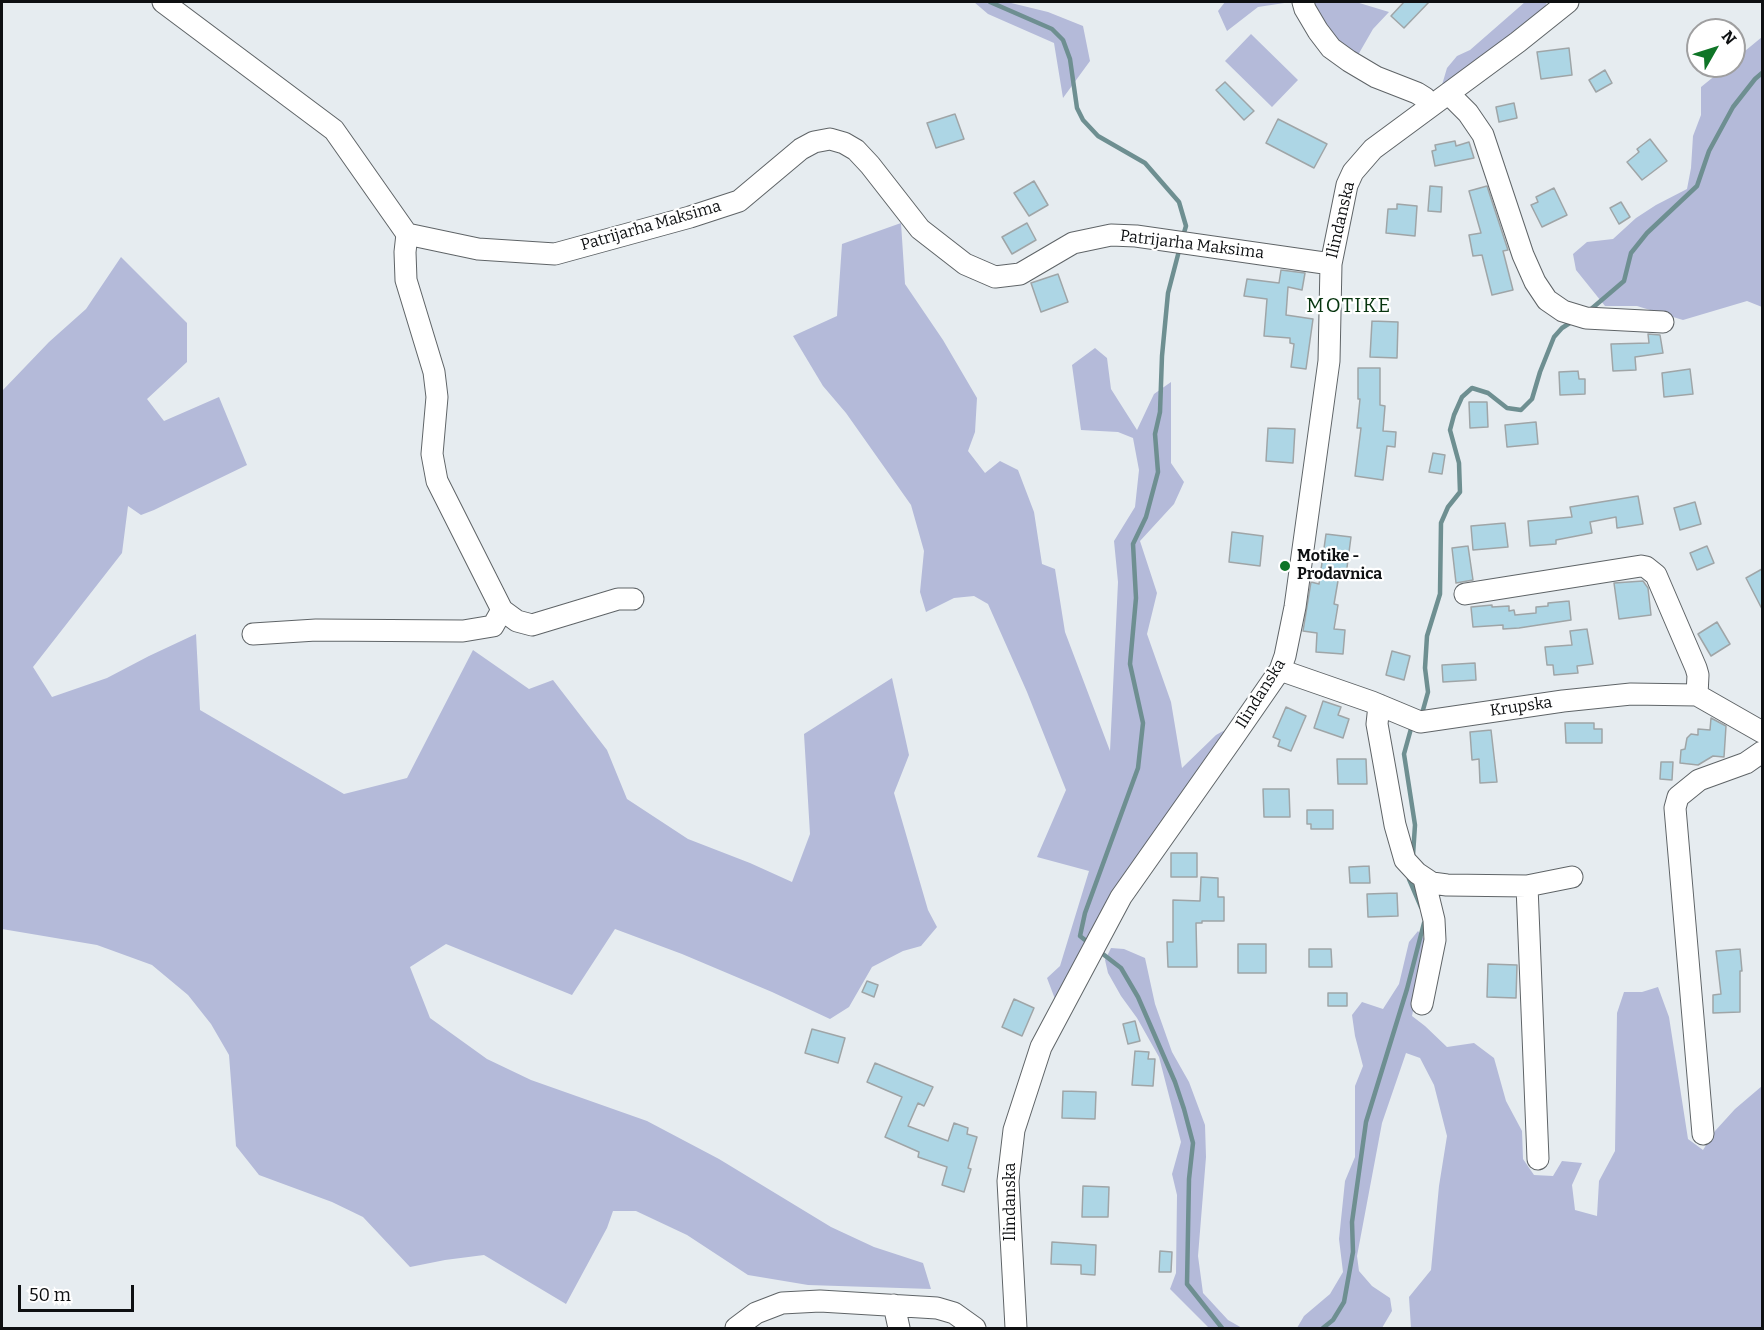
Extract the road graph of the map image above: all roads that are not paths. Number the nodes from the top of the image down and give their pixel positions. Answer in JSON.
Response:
{"nodes":[{"id":1,"x":163,"y":2,"type":"edge"},
{"id":2,"x":1303,"y":2,"type":"edge"},
{"id":3,"x":1567,"y":2,"type":"edge"},
{"id":4,"x":1449,"y":94,"type":"junction"},
{"id":5,"x":1431,"y":106,"type":"junction"},
{"id":6,"x":407,"y":234,"type":"junction"},
{"id":7,"x":1331,"y":264,"type":"junction"},
{"id":8,"x":1663,"y":322,"type":"dead end"},
{"id":9,"x":1465,"y":594,"type":"dead end"},
{"id":10,"x":633,"y":599,"type":"dead end"},
{"id":11,"x":502,"y":610,"type":"junction"},
{"id":12,"x":253,"y":634,"type":"dead end"},
{"id":13,"x":1280,"y":670,"type":"junction"},
{"id":14,"x":1697,"y":695,"type":"junction"},
{"id":15,"x":1379,"y":705,"type":"junction"},
{"id":16,"x":1762,"y":732,"type":"edge"},
{"id":17,"x":1762,"y":752,"type":"edge"},
{"id":18,"x":1415,"y":871,"type":"junction"},
{"id":19,"x":1572,"y":877,"type":"dead end"},
{"id":20,"x":1527,"y":886,"type":"junction"},
{"id":21,"x":1422,"y":1004,"type":"dead end"},
{"id":22,"x":1703,"y":1134,"type":"dead end"},
{"id":23,"x":1539,"y":1159,"type":"dead end"},
{"id":24,"x":894,"y":1305,"type":"junction"},
{"id":25,"x":736,"y":1329,"type":"edge"},
{"id":26,"x":899,"y":1329,"type":"edge"},
{"id":27,"x":975,"y":1329,"type":"edge"},
{"id":28,"x":1016,"y":1329,"type":"edge"}],
"edges":[{"from":1,"to":6,"type":"street"},
{"from":2,"to":5,"type":"street"},
{"from":3,"to":4,"type":"street","name":"Ilindanska"},
{"from":4,"to":5,"type":"street","name":"Ilindanska"},
{"from":4,"to":8,"type":"street"},
{"from":5,"to":7,"type":"street","name":"Ilindanska"},
{"from":6,"to":7,"type":"street","name":"Patrijarha Maksima"},
{"from":6,"to":11,"type":"street"},
{"from":7,"to":13,"type":"street","name":"Ilindanska"},
{"from":9,"to":14,"type":"street"},
{"from":10,"to":11,"type":"street"},
{"from":11,"to":12,"type":"street"},
{"from":13,"to":15,"type":"street","name":"Krupska"},
{"from":13,"to":28,"type":"street","name":"Ilindanska"},
{"from":14,"to":15,"type":"street","name":"Krupska"},
{"from":14,"to":16,"type":"street","name":"Krupska"},
{"from":15,"to":18,"type":"street"},
{"from":17,"to":22,"type":"street"},
{"from":18,"to":20,"type":"street"},
{"from":18,"to":21,"type":"street"},
{"from":19,"to":20,"type":"street"},
{"from":20,"to":23,"type":"street"},
{"from":24,"to":25,"type":"street"},
{"from":24,"to":26,"type":"street"},
{"from":24,"to":27,"type":"street"}]}
